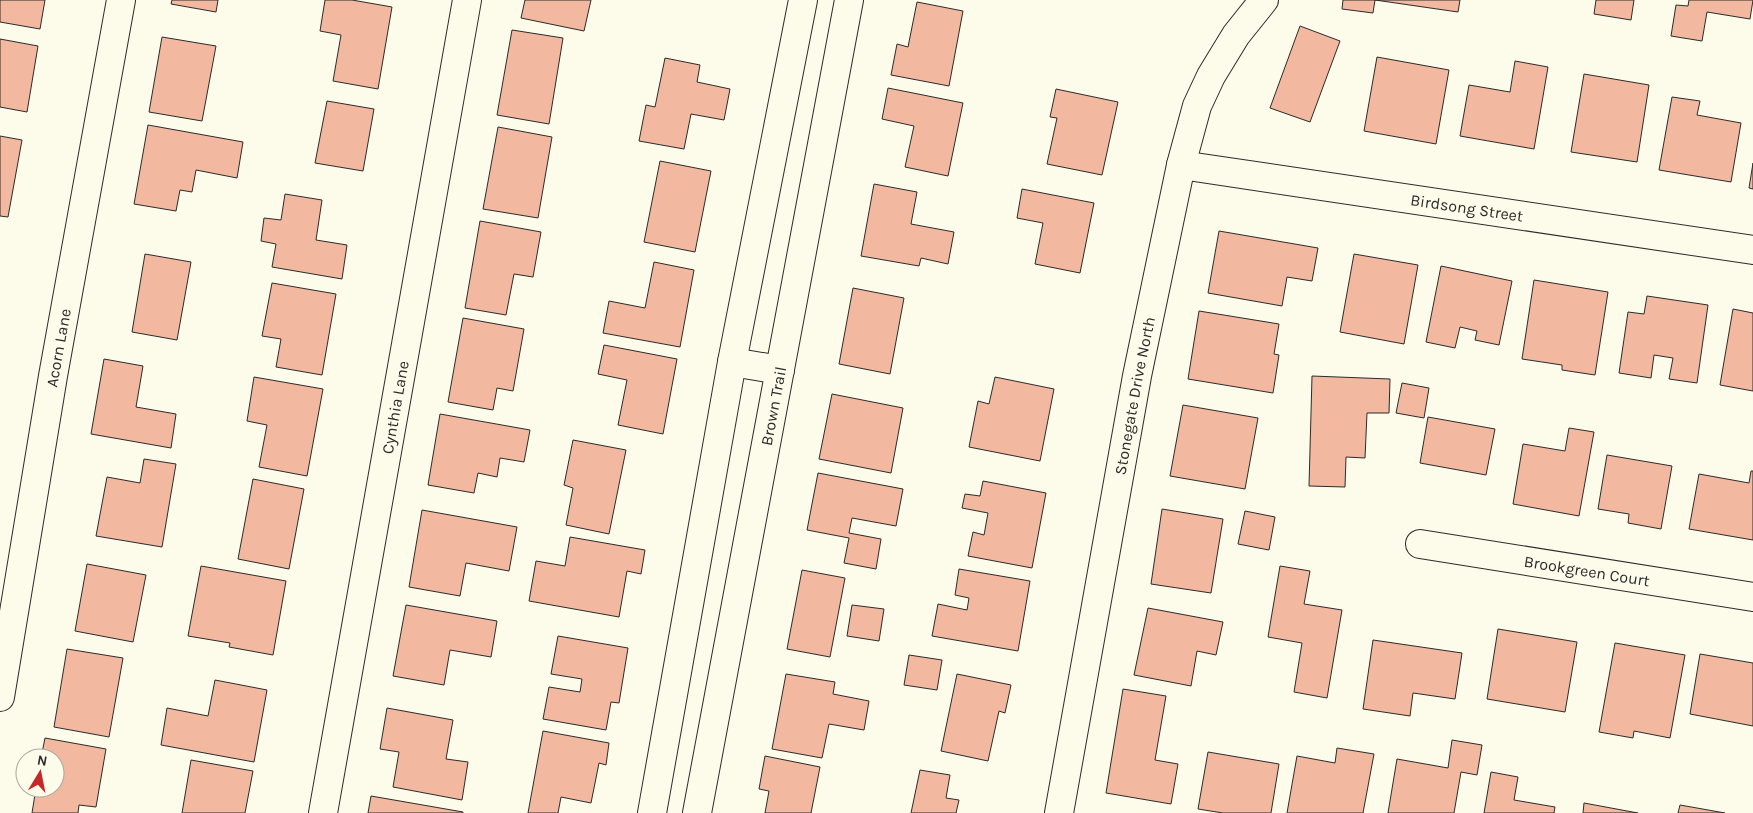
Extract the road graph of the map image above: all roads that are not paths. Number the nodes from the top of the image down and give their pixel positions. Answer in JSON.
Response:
{"nodes":[{"id":1,"x":121,"y":0,"type":"edge"},
{"id":2,"x":467,"y":0,"type":"edge"},
{"id":3,"x":803,"y":0,"type":"edge"},
{"id":4,"x":849,"y":0,"type":"edge"},
{"id":5,"x":1264,"y":0,"type":"edge"},
{"id":6,"x":1181,"y":165,"type":"junction"},
{"id":7,"x":1753,"y":250,"type":"edge"},
{"id":8,"x":732,"y":362,"type":"junction"},
{"id":9,"x":780,"y":370,"type":"junction"},
{"id":10,"x":1420,"y":544,"type":"dead end"},
{"id":11,"x":1753,"y":597,"type":"edge"},
{"id":12,"x":0,"y":697,"type":"edge"},
{"id":13,"x":323,"y":813,"type":"edge"},
{"id":14,"x":652,"y":813,"type":"edge"},
{"id":15,"x":697,"y":813,"type":"edge"},
{"id":16,"x":1059,"y":813,"type":"edge"}],
"edges":[{"from":1,"to":12,"type":"street","name":"Acorn Lane"},
{"from":2,"to":13,"type":"street","name":"Cynthia Lane"},
{"from":3,"to":8,"type":"street"},
{"from":4,"to":9,"type":"street","name":"Brown Trail"},
{"from":5,"to":6,"type":"street","name":"Stonegate Drive North"},
{"from":6,"to":7,"type":"street","name":"Birdsong Street"},
{"from":6,"to":16,"type":"street","name":"Stonegate Drive North"},
{"from":8,"to":9,"type":"street"},
{"from":8,"to":14,"type":"street"},
{"from":9,"to":15,"type":"street","name":"Brown Trail"},
{"from":10,"to":11,"type":"street","name":"Brookgreen Court"}]}
